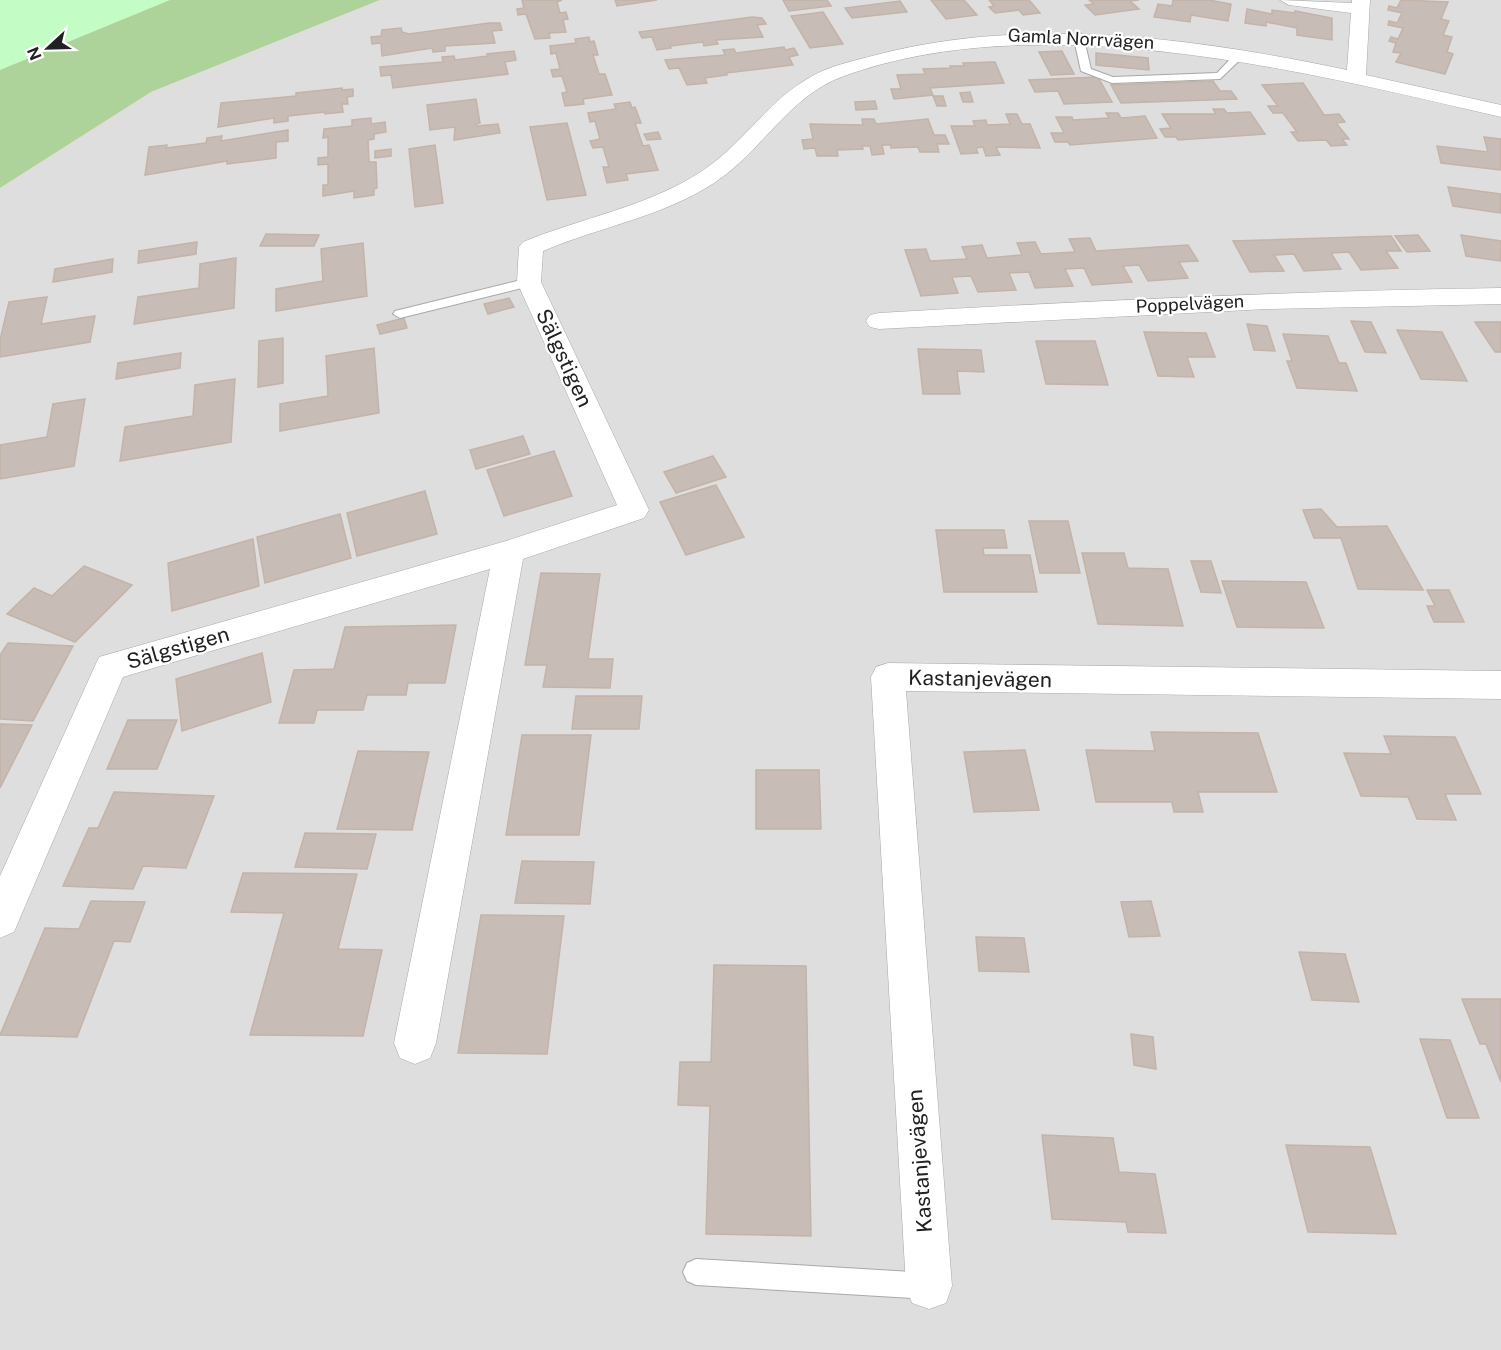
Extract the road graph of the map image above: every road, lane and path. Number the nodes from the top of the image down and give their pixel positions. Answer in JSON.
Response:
{"nodes":[{"id":1,"x":1289,"y":0,"type":"edge"},
{"id":2,"x":1360,"y":5,"type":"edge"},
{"id":3,"x":1078,"y":35,"type":"junction"},
{"id":4,"x":1240,"y":55,"type":"junction"},
{"id":5,"x":1356,"y":77,"type":"junction"},
{"id":6,"x":1501,"y":111,"type":"edge"},
{"id":7,"x":531,"y":247,"type":"joint"},
{"id":8,"x":529,"y":282,"type":"junction"},
{"id":9,"x":1501,"y":296,"type":"edge"},
{"id":10,"x":400,"y":314,"type":"dead end"},
{"id":11,"x":879,"y":321,"type":"dead end"},
{"id":12,"x":509,"y":552,"type":"junction"},
{"id":13,"x":1501,"y":686,"type":"edge"},
{"id":14,"x":0,"y":919,"type":"edge"},
{"id":15,"x":415,"y":1043,"type":"dead end"},
{"id":16,"x":696,"y":1272,"type":"dead end"},
{"id":17,"x":929,"y":1286,"type":"joint"}],
"edges":[{"from":1,"to":2,"type":"street"},
{"from":2,"to":5,"type":"street"},
{"from":3,"to":4,"type":"street","name":"Gamla Norrvägen"},
{"from":3,"to":4,"type":"lane"},
{"from":3,"to":7,"type":"street","name":"Gamla Norrvägen"},
{"from":4,"to":5,"type":"street","name":"Gamla Norrvägen"},
{"from":5,"to":6,"type":"street","name":"Gamla Norrvägen"},
{"from":7,"to":8,"type":"street","name":"Sälgstigen"},
{"from":8,"to":10,"type":"lane"},
{"from":8,"to":12,"type":"street","name":"Sälgstigen"},
{"from":9,"to":11,"type":"street","name":"Poppelvägen"},
{"from":12,"to":14,"type":"street","name":"Sälgstigen"},
{"from":12,"to":15,"type":"street"},
{"from":13,"to":17,"type":"street","name":"Kastanjevägen"},
{"from":16,"to":17,"type":"lane"}]}
